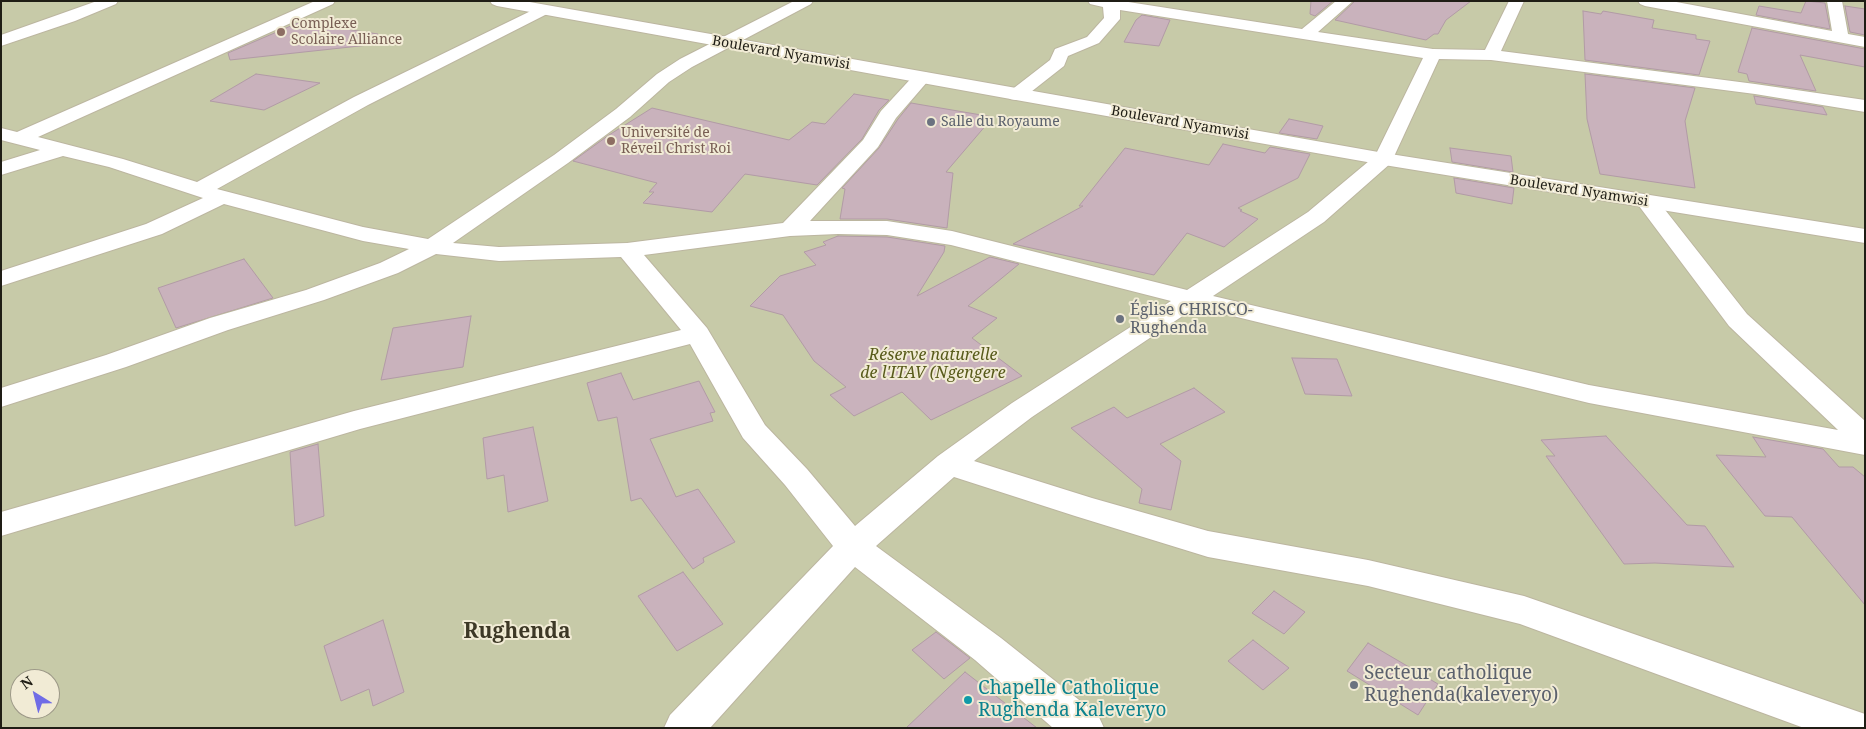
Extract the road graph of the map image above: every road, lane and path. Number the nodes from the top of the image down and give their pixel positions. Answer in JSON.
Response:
{"nodes":[{"id":1,"x":111,"y":1,"type":"edge"},
{"id":2,"x":328,"y":1,"type":"edge"},
{"id":3,"x":497,"y":1,"type":"edge"},
{"id":4,"x":806,"y":1,"type":"edge"},
{"id":5,"x":1346,"y":1,"type":"edge"},
{"id":6,"x":1517,"y":1,"type":"edge"},
{"id":7,"x":1645,"y":1,"type":"edge"},
{"id":8,"x":1834,"y":1,"type":"edge"},
{"id":9,"x":1102,"y":3,"type":"edge"},
{"id":10,"x":1669,"y":3,"type":"edge"},
{"id":11,"x":544,"y":10,"type":"junction"},
{"id":12,"x":1305,"y":35,"type":"junction"},
{"id":13,"x":1841,"y":38,"type":"junction"},
{"id":14,"x":1,"y":41,"type":"edge"},
{"id":15,"x":1865,"y":42,"type":"edge"},
{"id":16,"x":727,"y":43,"type":"junction"},
{"id":17,"x":1432,"y":54,"type":"junction"},
{"id":18,"x":1491,"y":55,"type":"junction"},
{"id":19,"x":922,"y":77,"type":"junction"},
{"id":20,"x":1016,"y":95,"type":"junction"},
{"id":21,"x":1865,"y":106,"type":"edge"},
{"id":22,"x":11,"y":136,"type":"edge"},
{"id":23,"x":63,"y":149,"type":"junction"},
{"id":24,"x":1384,"y":159,"type":"junction"},
{"id":25,"x":1,"y":169,"type":"edge"},
{"id":26,"x":211,"y":193,"type":"junction"},
{"id":27,"x":1648,"y":202,"type":"junction"},
{"id":28,"x":790,"y":229,"type":"junction"},
{"id":29,"x":1865,"y":236,"type":"edge"},
{"id":30,"x":430,"y":248,"type":"junction"},
{"id":31,"x":627,"y":250,"type":"junction"},
{"id":32,"x":1,"y":279,"type":"edge"},
{"id":33,"x":1193,"y":299,"type":"junction"},
{"id":34,"x":698,"y":334,"type":"junction"},
{"id":35,"x":1,"y":398,"type":"edge"},
{"id":36,"x":1865,"y":438,"type":"edge"},
{"id":37,"x":1865,"y":445,"type":"edge"},
{"id":38,"x":949,"y":464,"type":"junction"},
{"id":39,"x":1,"y":524,"type":"edge"},
{"id":40,"x":853,"y":547,"type":"junction"},
{"id":41,"x":684,"y":728,"type":"edge"},
{"id":42,"x":1084,"y":728,"type":"edge"},
{"id":43,"x":1853,"y":728,"type":"edge"}],
"edges":[{"from":1,"to":14,"type":"street"},
{"from":2,"to":22,"type":"street"},
{"from":3,"to":11,"type":"street","name":"Boulevard Nyamwisi"},
{"from":4,"to":16,"type":"street"},
{"from":5,"to":12,"type":"street"},
{"from":6,"to":18,"type":"street"},
{"from":7,"to":10,"type":"street"},
{"from":8,"to":13,"type":"street"},
{"from":9,"to":12,"type":"street"},
{"from":9,"to":20,"type":"street"},
{"from":10,"to":13,"type":"street"},
{"from":11,"to":16,"type":"street","name":"Boulevard Nyamwisi"},
{"from":11,"to":26,"type":"street"},
{"from":12,"to":17,"type":"street"},
{"from":13,"to":15,"type":"street"},
{"from":16,"to":19,"type":"street","name":"Boulevard Nyamwisi"},
{"from":16,"to":30,"type":"street"},
{"from":17,"to":18,"type":"street"},
{"from":17,"to":24,"type":"street"},
{"from":18,"to":21,"type":"street"},
{"from":19,"to":20,"type":"street","name":"Boulevard Nyamwisi"},
{"from":19,"to":28,"type":"street"},
{"from":20,"to":24,"type":"street","name":"Boulevard Nyamwisi"},
{"from":22,"to":23,"type":"street"},
{"from":23,"to":25,"type":"street"},
{"from":23,"to":26,"type":"street"},
{"from":24,"to":27,"type":"street","name":"Boulevard Nyamwisi"},
{"from":24,"to":33,"type":"street"},
{"from":26,"to":30,"type":"street"},
{"from":26,"to":32,"type":"street"},
{"from":27,"to":29,"type":"street","name":"Boulevard Nyamwisi"},
{"from":27,"to":36,"type":"street"},
{"from":28,"to":31,"type":"street"},
{"from":28,"to":33,"type":"street"},
{"from":30,"to":31,"type":"street"},
{"from":30,"to":35,"type":"street"},
{"from":31,"to":34,"type":"street"},
{"from":33,"to":37,"type":"street"},
{"from":33,"to":38,"type":"street"},
{"from":34,"to":39,"type":"street"},
{"from":34,"to":40,"type":"street"},
{"from":38,"to":40,"type":"street"},
{"from":38,"to":43,"type":"street"},
{"from":40,"to":41,"type":"street"},
{"from":40,"to":42,"type":"street"}]}
